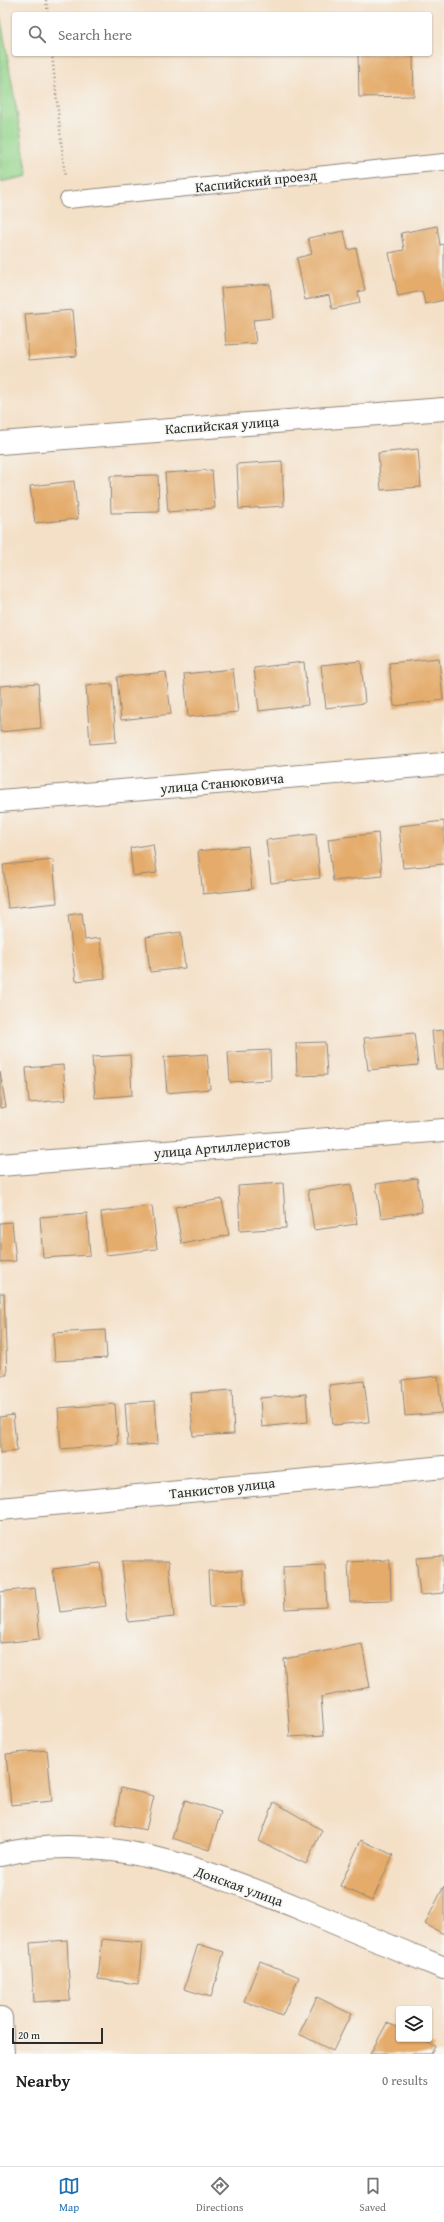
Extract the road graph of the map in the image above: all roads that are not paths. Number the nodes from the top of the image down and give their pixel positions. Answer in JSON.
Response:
{"nodes":[{"id":1,"x":444,"y":162,"type":"edge"},
{"id":2,"x":68,"y":200,"type":"road end"},
{"id":3,"x":444,"y":409,"type":"edge"},
{"id":4,"x":0,"y":443,"type":"edge"},
{"id":5,"x":444,"y":764,"type":"edge"},
{"id":6,"x":0,"y":801,"type":"edge"},
{"id":7,"x":444,"y":1130,"type":"edge"},
{"id":8,"x":0,"y":1165,"type":"edge"},
{"id":9,"x":444,"y":1467,"type":"edge"},
{"id":10,"x":0,"y":1509,"type":"edge"},
{"id":11,"x":0,"y":1855,"type":"edge"},
{"id":12,"x":444,"y":1968,"type":"edge"},
{"id":13,"x":1,"y":2018,"type":"edge"},
{"id":14,"x":3,"y":2054,"type":"edge"}],
"edges":[{"from":1,"to":2,"type":"lane","name":"Каспийский проезд"},
{"from":3,"to":4,"type":"street","name":"Каспийская улица"},
{"from":5,"to":6,"type":"street","name":"улица Станюковича"},
{"from":7,"to":8,"type":"street","name":"улица Артиллеристов"},
{"from":9,"to":10,"type":"street","name":"Танкистов улица"},
{"from":11,"to":12,"type":"street","name":"Донская улица"},
{"from":13,"to":14,"type":"street"}]}
